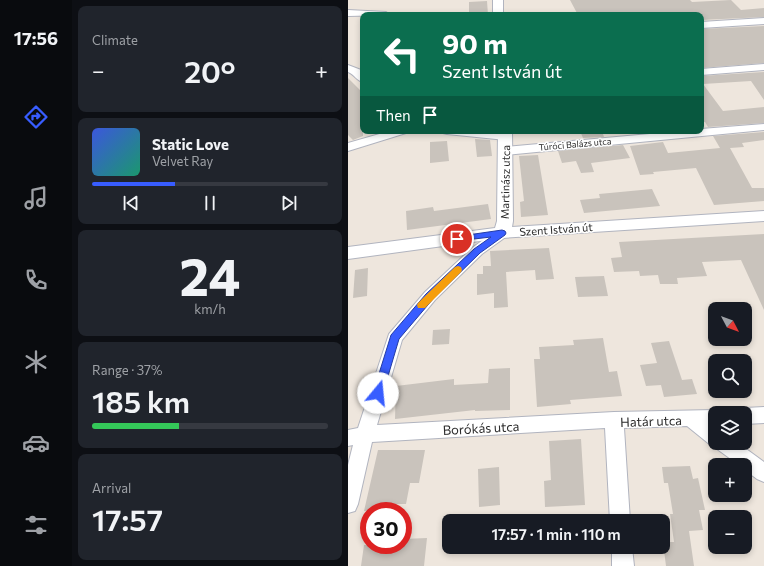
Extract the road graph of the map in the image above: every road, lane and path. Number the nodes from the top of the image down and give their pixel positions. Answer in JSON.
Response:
{"nodes":[{"id":1,"x":498,"y":0,"type":"edge"},
{"id":2,"x":498,"y":12,"type":"edge"},
{"id":3,"x":348,"y":13,"type":"edge"},
{"id":4,"x":360,"y":14,"type":"edge"},
{"id":5,"x":764,"y":21,"type":"edge"},
{"id":6,"x":704,"y":25,"type":"edge"},
{"id":7,"x":764,"y":67,"type":"edge"},
{"id":8,"x":348,"y":68,"type":"edge"},
{"id":9,"x":704,"y":72,"type":"edge"},
{"id":10,"x":360,"y":76,"type":"edge"},
{"id":11,"x":764,"y":127,"type":"edge"},
{"id":12,"x":704,"y":133,"type":"edge"},
{"id":13,"x":392,"y":134,"type":"edge"},
{"id":14,"x":505,"y":134,"type":"edge"},
{"id":15,"x":688,"y":134,"type":"edge"},
{"id":16,"x":348,"y":147,"type":"edge"},
{"id":17,"x":505,"y":151,"type":"junction"},
{"id":18,"x":764,"y":216,"type":"edge"},
{"id":19,"x":502,"y":233,"type":"junction"},
{"id":20,"x":348,"y":253,"type":"edge"},
{"id":21,"x":764,"y":415,"type":"edge"},
{"id":22,"x":752,"y":416,"type":"edge"},
{"id":23,"x":708,"y":418,"type":"edge"},
{"id":24,"x":691,"y":419,"type":"junction"},
{"id":25,"x":614,"y":420,"type":"junction"},
{"id":26,"x":708,"y":432,"type":"edge"},
{"id":27,"x":357,"y":436,"type":"edge"},
{"id":28,"x":733,"y":450,"type":"edge"},
{"id":29,"x":764,"y":473,"type":"edge"},
{"id":30,"x":348,"y":504,"type":"edge"},
{"id":31,"x":620,"y":514,"type":"edge"},
{"id":32,"x":622,"y":554,"type":"edge"},
{"id":33,"x":623,"y":566,"type":"edge"}],
"edges":[{"from":1,"to":2,"type":"street"},
{"from":3,"to":4,"type":"street"},
{"from":5,"to":6,"type":"street"},
{"from":7,"to":9,"type":"street"},
{"from":8,"to":10,"type":"street"},
{"from":11,"to":12,"type":"street","name":"Túróci Balázs utca"},
{"from":13,"to":16,"type":"street"},
{"from":14,"to":17,"type":"street","name":"Martinász utca"},
{"from":15,"to":17,"type":"street","name":"Túróci Balázs utca"},
{"from":17,"to":19,"type":"street","name":"Martinász utca"},
{"from":18,"to":19,"type":"street","name":"Szent István út"},
{"from":19,"to":20,"type":"street","name":"Szent István út"},
{"from":19,"to":27,"type":"street"},
{"from":21,"to":22,"type":"street"},
{"from":23,"to":24,"type":"street","name":"Határ utca"},
{"from":24,"to":25,"type":"street","name":"Határ utca"},
{"from":24,"to":26,"type":"street"},
{"from":25,"to":27,"type":"street","name":"Borókás utca"},
{"from":25,"to":31,"type":"street","name":"Határ utca"},
{"from":27,"to":30,"type":"street"},
{"from":28,"to":29,"type":"street"},
{"from":32,"to":33,"type":"street"}]}
